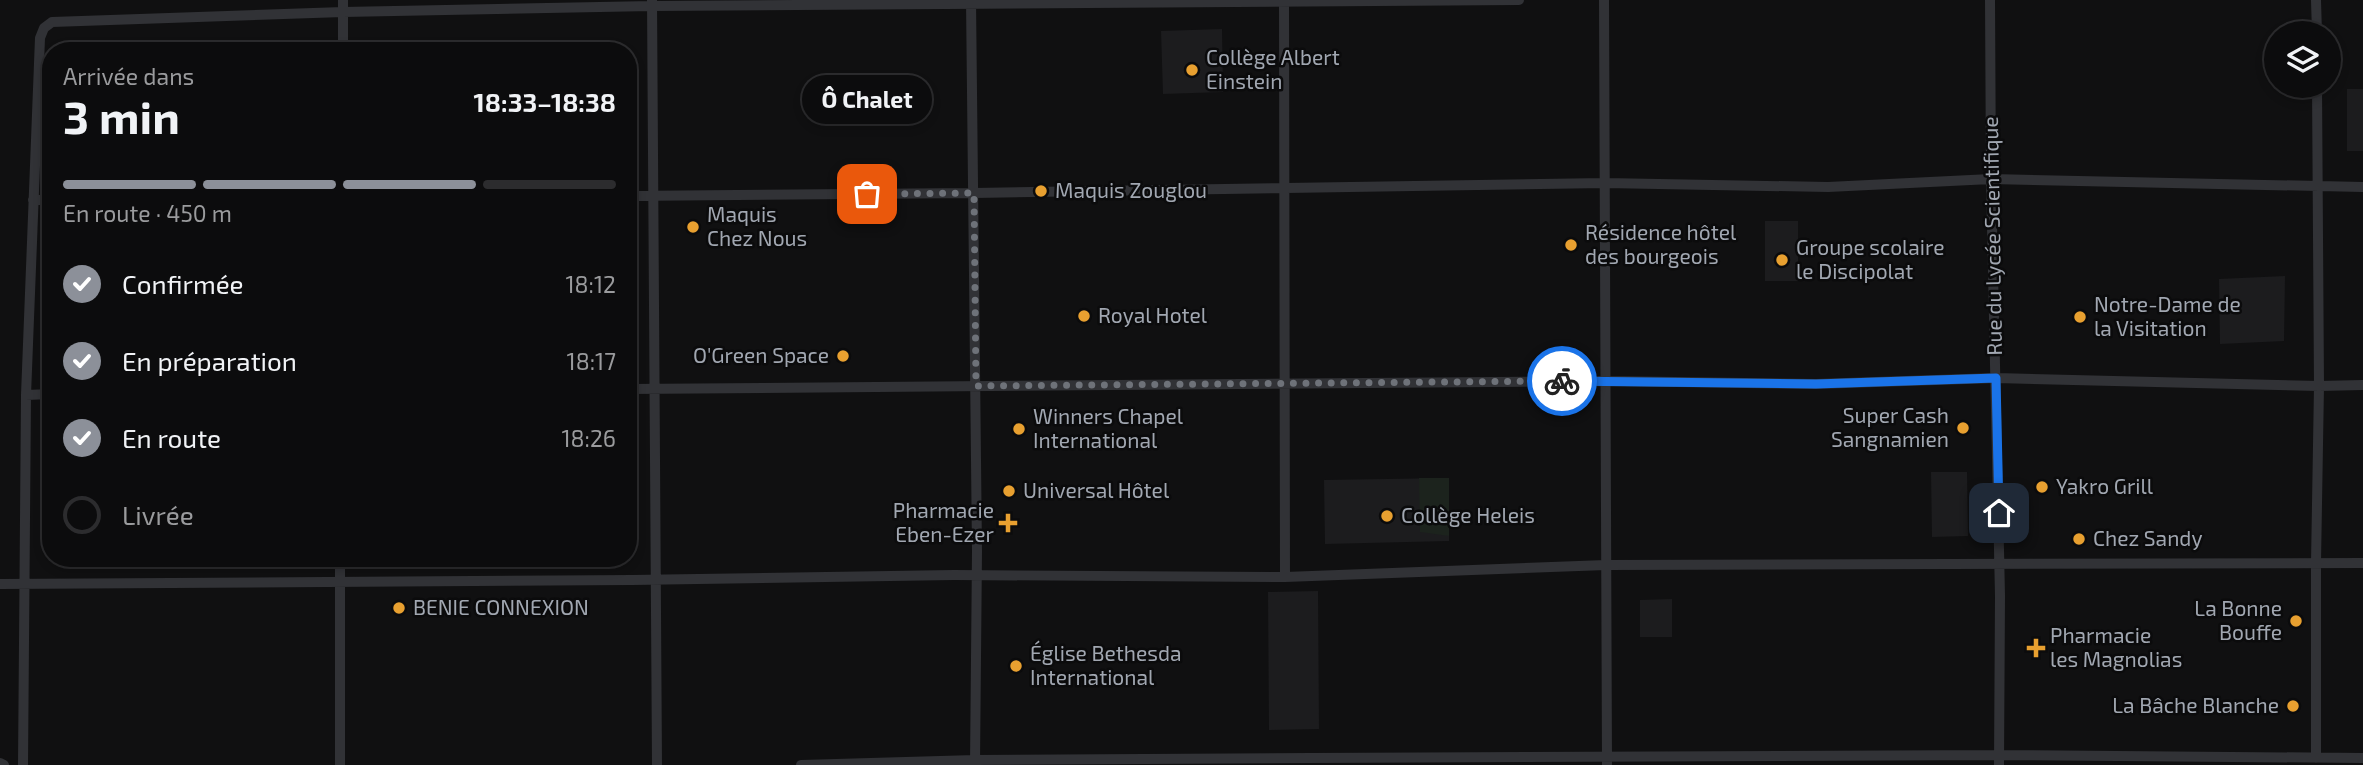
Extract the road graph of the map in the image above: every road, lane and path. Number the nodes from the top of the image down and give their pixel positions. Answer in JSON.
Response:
{"nodes":[{"id":1,"x":343,"y":0,"type":"edge"},
{"id":2,"x":1519,"y":0,"type":"edge"},
{"id":3,"x":1604,"y":0,"type":"edge"},
{"id":4,"x":1990,"y":0,"type":"edge"},
{"id":5,"x":2316,"y":0,"type":"edge"},
{"id":6,"x":1284,"y":1,"type":"edge"},
{"id":7,"x":971,"y":2,"type":"edge"},
{"id":8,"x":652,"y":3,"type":"edge"},
{"id":9,"x":343,"y":12,"type":"junction"},
{"id":10,"x":2317,"y":21,"type":"edge"},
{"id":11,"x":343,"y":42,"type":"edge"},
{"id":12,"x":2317,"y":98,"type":"edge"},
{"id":13,"x":1991,"y":179,"type":"junction"},
{"id":14,"x":1605,"y":183,"type":"junction"},
{"id":15,"x":2363,"y":187,"type":"edge"},
{"id":16,"x":1285,"y":188,"type":"junction"},
{"id":17,"x":2318,"y":188,"type":"junction"},
{"id":18,"x":974,"y":193,"type":"junction"},
{"id":19,"x":637,"y":196,"type":"edge"},
{"id":20,"x":652,"y":196,"type":"junction"},
{"id":21,"x":33,"y":200,"type":"junction"},
{"id":22,"x":42,"y":200,"type":"edge"},
{"id":23,"x":1996,"y":378,"type":"junction"},
{"id":24,"x":1605,"y":381,"type":"junction"},
{"id":25,"x":1286,"y":383,"type":"junction"},
{"id":26,"x":976,"y":386,"type":"junction"},
{"id":27,"x":2319,"y":386,"type":"junction"},
{"id":28,"x":2363,"y":386,"type":"edge"},
{"id":29,"x":655,"y":388,"type":"junction"},
{"id":30,"x":637,"y":389,"type":"edge"},
{"id":31,"x":42,"y":394,"type":"edge"},
{"id":32,"x":26,"y":395,"type":"junction"},
{"id":33,"x":2316,"y":563,"type":"junction"},
{"id":34,"x":2363,"y":563,"type":"edge"},
{"id":35,"x":1606,"y":565,"type":"junction"},
{"id":36,"x":2000,"y":565,"type":"junction"},
{"id":37,"x":340,"y":567,"type":"edge"},
{"id":38,"x":977,"y":575,"type":"junction"},
{"id":39,"x":1285,"y":577,"type":"junction"},
{"id":40,"x":656,"y":579,"type":"junction"},
{"id":41,"x":340,"y":583,"type":"junction"},
{"id":42,"x":0,"y":584,"type":"edge"},
{"id":43,"x":25,"y":584,"type":"junction"},
{"id":44,"x":2316,"y":758,"type":"junction"},
{"id":45,"x":2363,"y":758,"type":"edge"},
{"id":46,"x":1998,"y":760,"type":"edge"},
{"id":47,"x":1607,"y":761,"type":"edge"},
{"id":48,"x":1311,"y":762,"type":"edge"},
{"id":49,"x":975,"y":763,"type":"edge"},
{"id":50,"x":23,"y":765,"type":"edge"},
{"id":51,"x":340,"y":765,"type":"edge"},
{"id":52,"x":657,"y":765,"type":"edge"},
{"id":53,"x":801,"y":765,"type":"edge"}],
"edges":[{"from":1,"to":9,"type":"street"},
{"from":2,"to":6,"type":"street"},
{"from":3,"to":14,"type":"street"},
{"from":4,"to":13,"type":"street","name":"Rue du Lycée Scientifique"},
{"from":5,"to":10,"type":"street"},
{"from":6,"to":7,"type":"street"},
{"from":6,"to":16,"type":"street"},
{"from":7,"to":8,"type":"street"},
{"from":7,"to":18,"type":"street"},
{"from":8,"to":9,"type":"street"},
{"from":8,"to":20,"type":"street"},
{"from":9,"to":11,"type":"street"},
{"from":9,"to":21,"type":"street"},
{"from":12,"to":17,"type":"street"},
{"from":13,"to":14,"type":"street"},
{"from":13,"to":17,"type":"street"},
{"from":13,"to":23,"type":"street","name":"Rue du Lycée Scientifique"},
{"from":14,"to":16,"type":"street"},
{"from":14,"to":24,"type":"street"},
{"from":15,"to":17,"type":"street"},
{"from":16,"to":18,"type":"street"},
{"from":16,"to":25,"type":"street"},
{"from":17,"to":27,"type":"street"},
{"from":18,"to":20,"type":"street"},
{"from":18,"to":26,"type":"street"},
{"from":19,"to":20,"type":"street"},
{"from":20,"to":29,"type":"street"},
{"from":21,"to":22,"type":"street"},
{"from":21,"to":32,"type":"street"},
{"from":23,"to":24,"type":"street"},
{"from":23,"to":27,"type":"street"},
{"from":23,"to":36,"type":"street","name":"Rue du Lycée Scientifique"},
{"from":24,"to":25,"type":"street"},
{"from":24,"to":35,"type":"street"},
{"from":25,"to":26,"type":"street"},
{"from":25,"to":39,"type":"street"},
{"from":26,"to":29,"type":"street"},
{"from":26,"to":38,"type":"street"},
{"from":27,"to":28,"type":"street"},
{"from":27,"to":33,"type":"street"},
{"from":29,"to":30,"type":"street"},
{"from":29,"to":40,"type":"street"},
{"from":31,"to":32,"type":"street"},
{"from":32,"to":43,"type":"street"},
{"from":33,"to":34,"type":"street"},
{"from":33,"to":36,"type":"street"},
{"from":33,"to":44,"type":"street"},
{"from":35,"to":36,"type":"street"},
{"from":35,"to":39,"type":"street"},
{"from":35,"to":47,"type":"street"},
{"from":36,"to":46,"type":"street","name":"Rue du Lycée Scientifique"},
{"from":37,"to":41,"type":"street"},
{"from":38,"to":39,"type":"street"},
{"from":38,"to":40,"type":"street"},
{"from":38,"to":49,"type":"street"},
{"from":40,"to":41,"type":"street"},
{"from":40,"to":52,"type":"street"},
{"from":41,"to":43,"type":"street"},
{"from":41,"to":51,"type":"street"},
{"from":42,"to":43,"type":"street"},
{"from":43,"to":50,"type":"street"},
{"from":44,"to":45,"type":"street"},
{"from":44,"to":46,"type":"street"},
{"from":46,"to":47,"type":"street"},
{"from":47,"to":48,"type":"street"},
{"from":48,"to":49,"type":"street"},
{"from":49,"to":53,"type":"street"}]}
